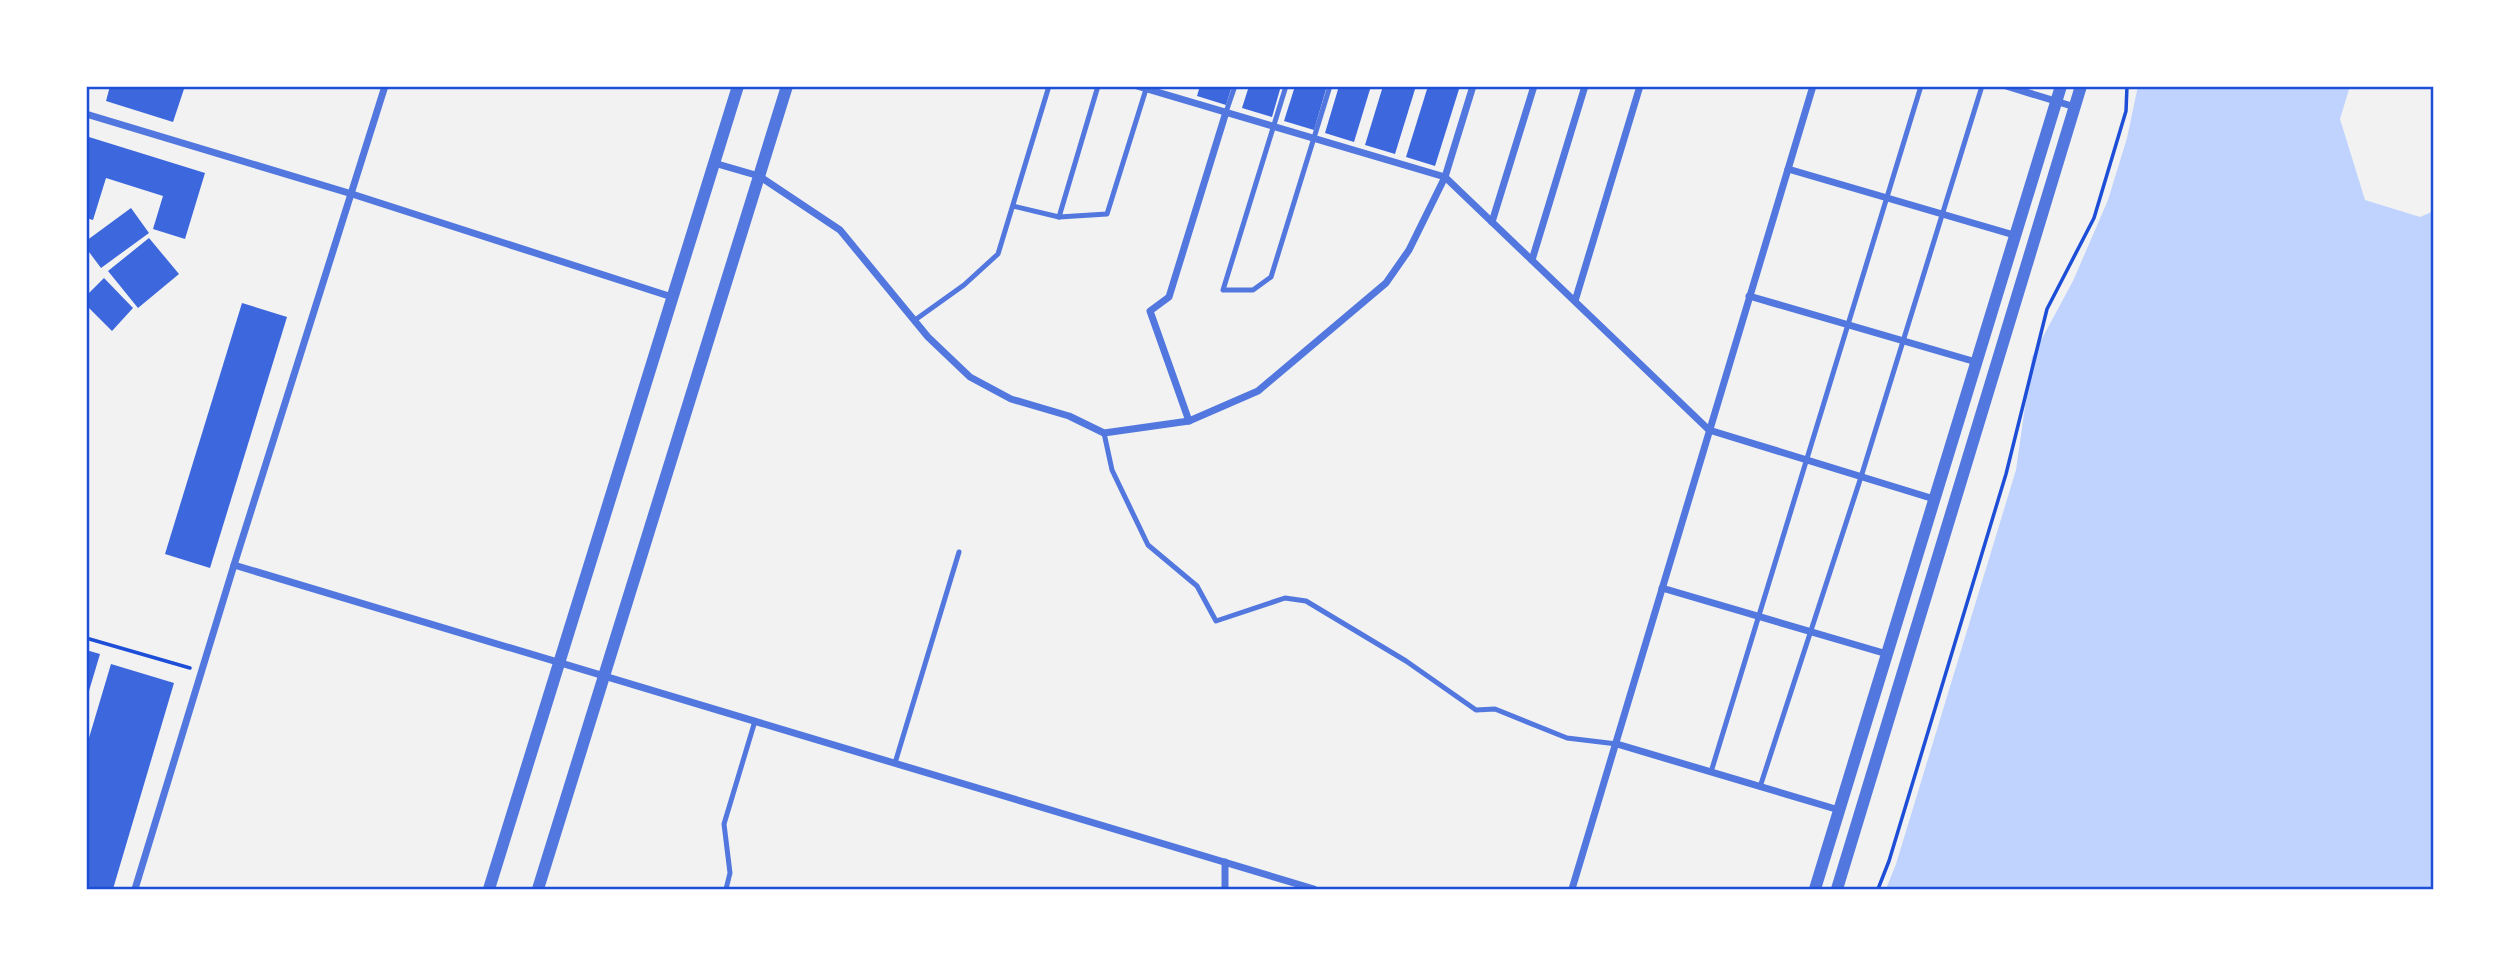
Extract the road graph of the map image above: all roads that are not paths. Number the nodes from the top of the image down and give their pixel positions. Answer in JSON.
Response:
{"nodes":[{"id":1,"x":385,"y":86,"type":"edge"},
{"id":2,"x":738,"y":86,"type":"edge"},
{"id":3,"x":787,"y":86,"type":"edge"},
{"id":4,"x":1049,"y":86,"type":"edge"},
{"id":5,"x":1098,"y":86,"type":"edge"},
{"id":6,"x":1137,"y":86,"type":"edge"},
{"id":7,"x":1235,"y":86,"type":"edge"},
{"id":8,"x":1286,"y":86,"type":"edge"},
{"id":9,"x":1330,"y":86,"type":"edge"},
{"id":10,"x":1473,"y":86,"type":"edge"},
{"id":11,"x":1534,"y":86,"type":"edge"},
{"id":12,"x":1585,"y":86,"type":"edge"},
{"id":13,"x":1640,"y":86,"type":"edge"},
{"id":14,"x":1813,"y":86,"type":"edge"},
{"id":15,"x":1921,"y":86,"type":"edge"},
{"id":16,"x":1982,"y":86,"type":"edge"},
{"id":17,"x":2006,"y":86,"type":"edge"},
{"id":18,"x":2061,"y":86,"type":"edge"},
{"id":19,"x":2081,"y":86,"type":"edge"},
{"id":20,"x":1146,"y":87,"type":"edge"},
{"id":21,"x":2055,"y":101,"type":"junction"},
{"id":22,"x":2075,"y":107,"type":"junction"},
{"id":23,"x":1226,"y":112,"type":"junction"},
{"id":24,"x":86,"y":114,"type":"edge"},
{"id":25,"x":1274,"y":126,"type":"junction"},
{"id":26,"x":1314,"y":138,"type":"junction"},
{"id":27,"x":714,"y":163,"type":"junction"},
{"id":28,"x":1788,"y":169,"type":"junction"},
{"id":29,"x":759,"y":176,"type":"junction"},
{"id":30,"x":1445,"y":177,"type":"junction"},
{"id":31,"x":352,"y":194,"type":"junction"},
{"id":32,"x":1887,"y":198,"type":"junction"},
{"id":33,"x":1013,"y":206,"type":"junction"},
{"id":34,"x":1942,"y":214,"type":"junction"},
{"id":35,"x":1059,"y":217,"type":"junction"},
{"id":36,"x":1492,"y":222,"type":"junction"},
{"id":37,"x":2014,"y":235,"type":"junction"},
{"id":38,"x":1532,"y":260,"type":"junction"},
{"id":39,"x":1749,"y":296,"type":"junction"},
{"id":40,"x":672,"y":297,"type":"junction"},
{"id":41,"x":1575,"y":302,"type":"junction"},
{"id":42,"x":915,"y":320,"type":"junction"},
{"id":43,"x":1848,"y":324,"type":"junction"},
{"id":44,"x":1903,"y":341,"type":"junction"},
{"id":45,"x":1976,"y":362,"type":"junction"},
{"id":46,"x":1189,"y":421,"type":"junction"},
{"id":47,"x":1709,"y":430,"type":"junction"},
{"id":48,"x":1104,"y":433,"type":"junction"},
{"id":49,"x":1806,"y":460,"type":"junction"},
{"id":50,"x":1861,"y":477,"type":"junction"},
{"id":51,"x":1934,"y":499,"type":"junction"},
{"id":52,"x":959,"y":552,"type":"dead end"},
{"id":53,"x":234,"y":565,"type":"junction"},
{"id":54,"x":1662,"y":588,"type":"junction"},
{"id":55,"x":1759,"y":616,"type":"junction"},
{"id":56,"x":1811,"y":632,"type":"junction"},
{"id":57,"x":1887,"y":654,"type":"junction"},
{"id":58,"x":559,"y":662,"type":"junction"},
{"id":59,"x":605,"y":675,"type":"junction"},
{"id":60,"x":755,"y":721,"type":"junction"},
{"id":61,"x":1616,"y":744,"type":"junction"},
{"id":62,"x":895,"y":763,"type":"junction"},
{"id":63,"x":1711,"y":772,"type":"junction"},
{"id":64,"x":1760,"y":787,"type":"junction"},
{"id":65,"x":1839,"y":810,"type":"junction"},
{"id":66,"x":1225,"y":862,"type":"junction"},
{"id":67,"x":135,"y":889,"type":"edge"},
{"id":68,"x":489,"y":889,"type":"edge"},
{"id":69,"x":538,"y":889,"type":"edge"},
{"id":70,"x":726,"y":889,"type":"edge"},
{"id":71,"x":1225,"y":889,"type":"edge"},
{"id":72,"x":1314,"y":889,"type":"edge"},
{"id":73,"x":1572,"y":889,"type":"edge"},
{"id":74,"x":1815,"y":889,"type":"edge"},
{"id":75,"x":1837,"y":889,"type":"edge"}],
"edges":[{"from":1,"to":31,"type":"street"},
{"from":2,"to":27,"type":"street"},
{"from":3,"to":29,"type":"street"},
{"from":4,"to":33,"type":"lane"},
{"from":5,"to":35,"type":"lane"},
{"from":6,"to":20,"type":"street"},
{"from":7,"to":23,"type":"lane"},
{"from":8,"to":25,"type":"lane"},
{"from":9,"to":26,"type":"lane"},
{"from":10,"to":30,"type":"street"},
{"from":11,"to":36,"type":"street"},
{"from":12,"to":38,"type":"street"},
{"from":13,"to":41,"type":"street"},
{"from":14,"to":28,"type":"street"},
{"from":15,"to":32,"type":"lane"},
{"from":16,"to":34,"type":"lane"},
{"from":17,"to":21,"type":"street"},
{"from":18,"to":21,"type":"street"},
{"from":19,"to":22,"type":"street"},
{"from":20,"to":23,"type":"street"},
{"from":20,"to":35,"type":"lane"},
{"from":21,"to":22,"type":"street"},
{"from":21,"to":37,"type":"street"},
{"from":22,"to":75,"type":"street"},
{"from":23,"to":25,"type":"street"},
{"from":23,"to":46,"type":"street"},
{"from":24,"to":31,"type":"street"},
{"from":25,"to":26,"type":"street"},
{"from":25,"to":26,"type":"lane"},
{"from":26,"to":30,"type":"street"},
{"from":27,"to":29,"type":"street"},
{"from":27,"to":40,"type":"street"},
{"from":28,"to":32,"type":"street"},
{"from":28,"to":39,"type":"street"},
{"from":29,"to":42,"type":"street"},
{"from":29,"to":59,"type":"street"},
{"from":30,"to":36,"type":"street"},
{"from":30,"to":46,"type":"street"},
{"from":31,"to":40,"type":"street"},
{"from":31,"to":53,"type":"street"},
{"from":32,"to":34,"type":"street"},
{"from":32,"to":43,"type":"lane"},
{"from":33,"to":35,"type":"lane"},
{"from":33,"to":42,"type":"lane"},
{"from":34,"to":37,"type":"street"},
{"from":34,"to":44,"type":"lane"},
{"from":36,"to":38,"type":"street"},
{"from":37,"to":45,"type":"street"},
{"from":38,"to":41,"type":"street"},
{"from":39,"to":43,"type":"street"},
{"from":39,"to":47,"type":"street"},
{"from":40,"to":58,"type":"street"},
{"from":41,"to":47,"type":"street"},
{"from":42,"to":48,"type":"street"},
{"from":43,"to":44,"type":"street"},
{"from":43,"to":49,"type":"lane"},
{"from":44,"to":45,"type":"street"},
{"from":44,"to":50,"type":"lane"},
{"from":45,"to":51,"type":"street"},
{"from":46,"to":48,"type":"street"},
{"from":47,"to":49,"type":"street"},
{"from":47,"to":54,"type":"street"},
{"from":48,"to":61,"type":"lane"},
{"from":49,"to":50,"type":"street"},
{"from":49,"to":55,"type":"lane"},
{"from":50,"to":51,"type":"street"},
{"from":50,"to":56,"type":"lane"},
{"from":51,"to":57,"type":"street"},
{"from":52,"to":62,"type":"lane"},
{"from":53,"to":58,"type":"street"},
{"from":53,"to":67,"type":"street"},
{"from":54,"to":55,"type":"street"},
{"from":54,"to":61,"type":"street"},
{"from":55,"to":56,"type":"street"},
{"from":55,"to":63,"type":"lane"},
{"from":56,"to":57,"type":"street"},
{"from":56,"to":64,"type":"lane"},
{"from":57,"to":65,"type":"street"},
{"from":58,"to":59,"type":"street"},
{"from":58,"to":68,"type":"street"},
{"from":59,"to":60,"type":"street"},
{"from":59,"to":69,"type":"street"},
{"from":60,"to":62,"type":"street"},
{"from":60,"to":70,"type":"lane"},
{"from":61,"to":63,"type":"street"},
{"from":61,"to":73,"type":"street"},
{"from":62,"to":66,"type":"street"},
{"from":63,"to":64,"type":"street"},
{"from":64,"to":65,"type":"street"},
{"from":65,"to":74,"type":"street"},
{"from":66,"to":71,"type":"street"},
{"from":66,"to":72,"type":"street"}]}
